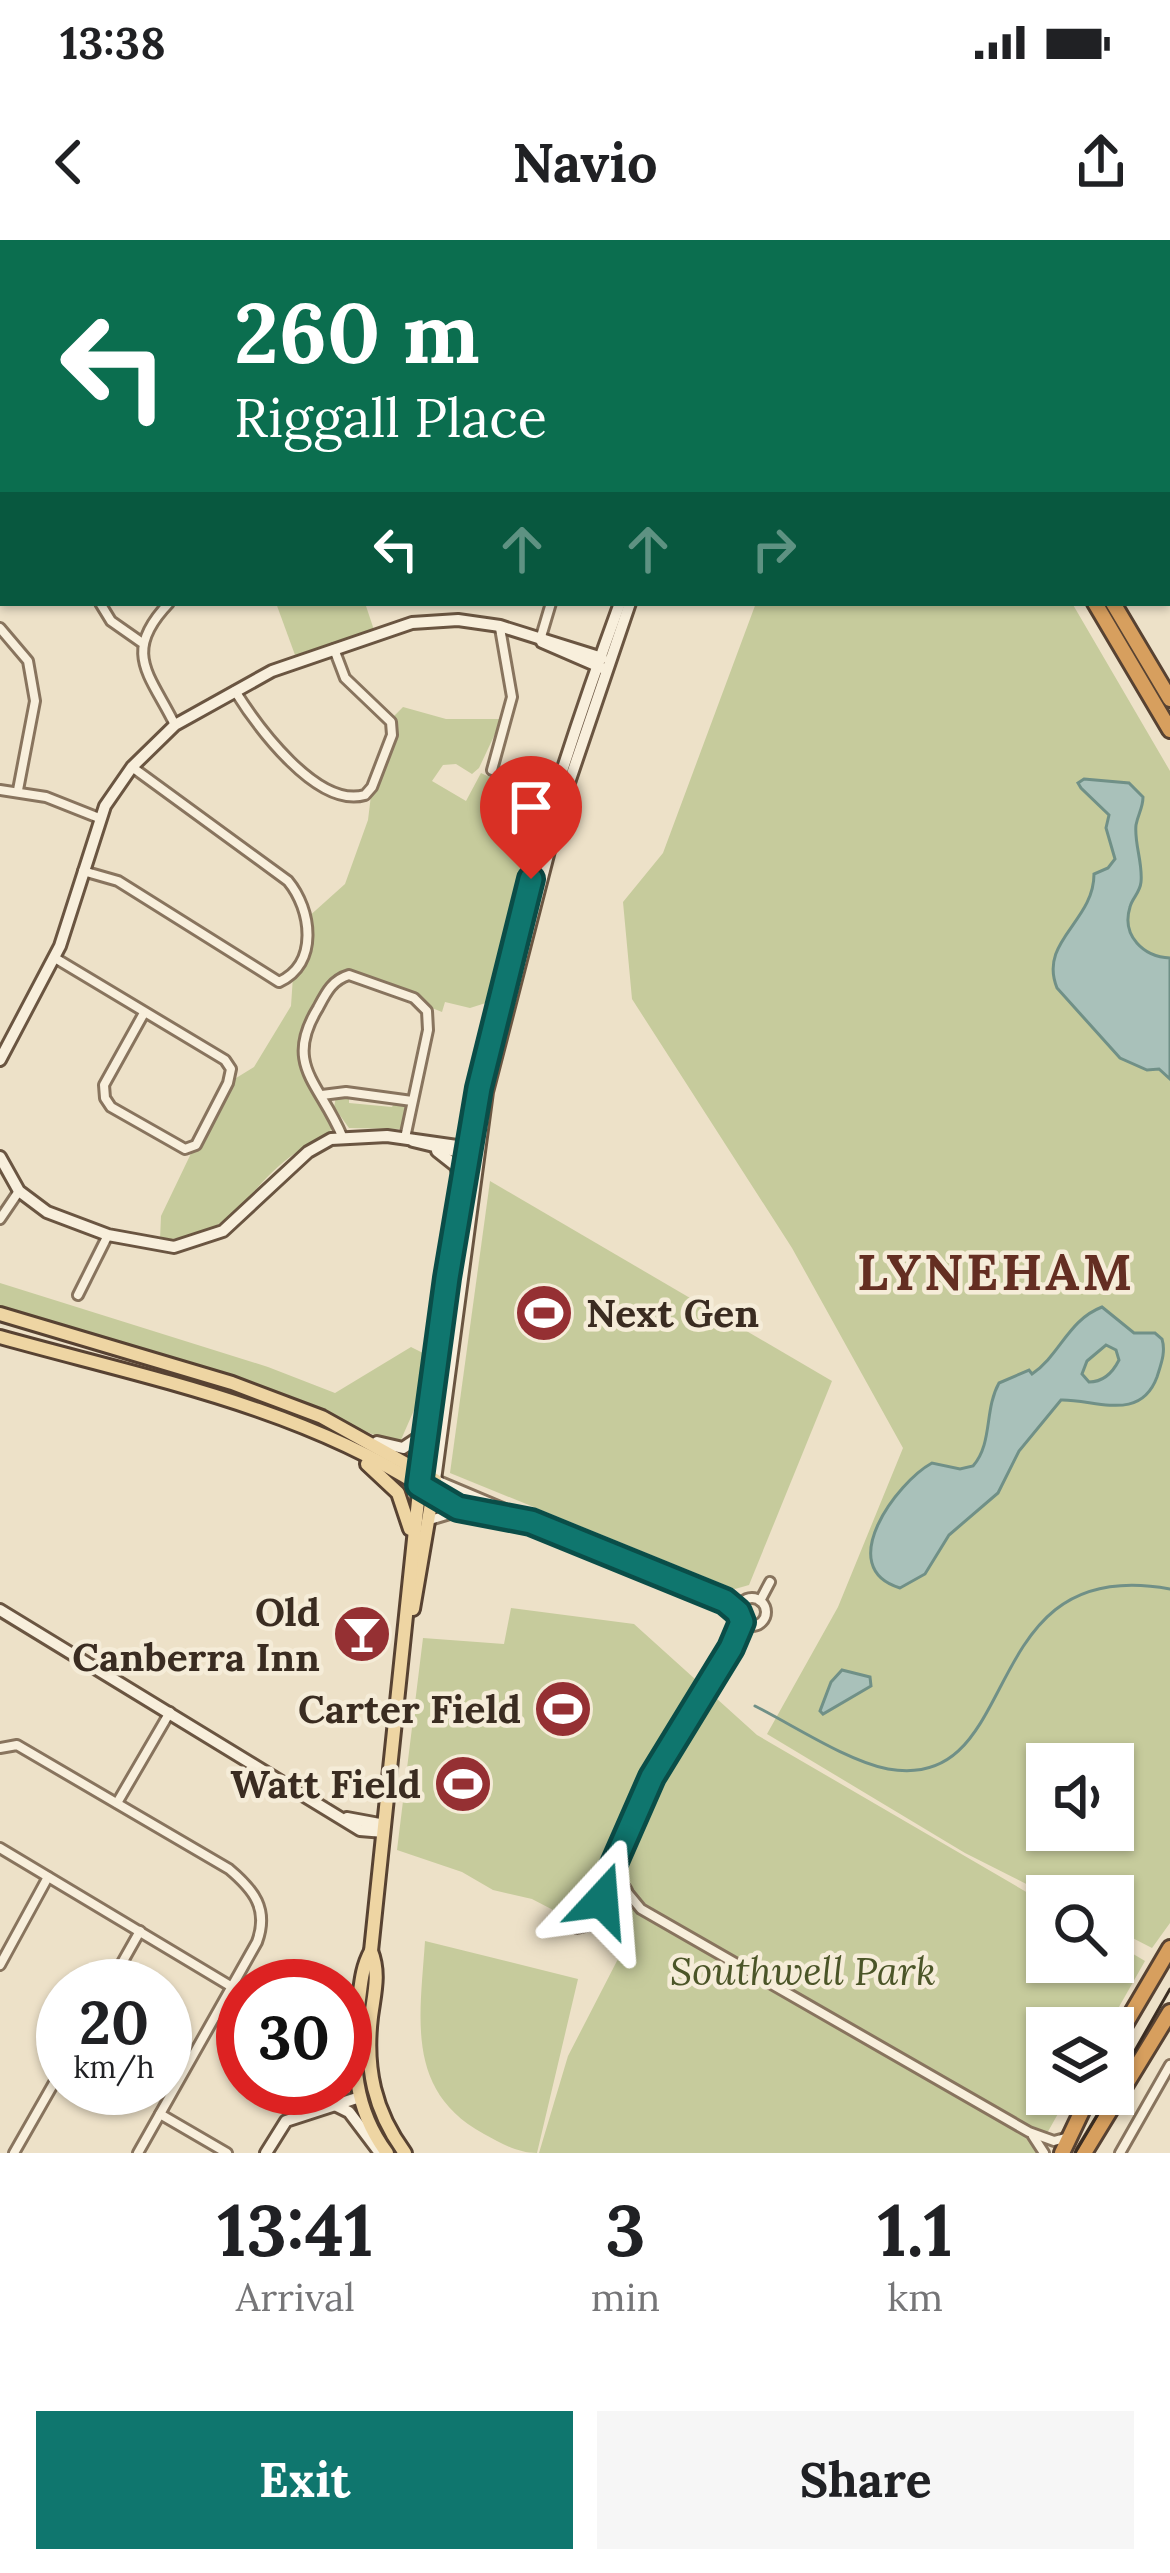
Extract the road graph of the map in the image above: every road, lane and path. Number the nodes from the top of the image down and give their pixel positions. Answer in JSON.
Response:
{"nodes":[{"id":1,"x":102,"y":606,"type":"edge"},
{"id":2,"x":166,"y":606,"type":"edge"},
{"id":3,"x":550,"y":606,"type":"edge"},
{"id":4,"x":619,"y":606,"type":"edge"},
{"id":5,"x":629,"y":606,"type":"edge"},
{"id":6,"x":1097,"y":606,"type":"edge"},
{"id":7,"x":1115,"y":606,"type":"edge"},
{"id":8,"x":500,"y":626,"type":"junction"},
{"id":9,"x":0,"y":628,"type":"edge"},
{"id":10,"x":540,"y":640,"type":"junction"},
{"id":11,"x":142,"y":642,"type":"junction"},
{"id":12,"x":334,"y":649,"type":"junction"},
{"id":13,"x":604,"y":663,"type":"junction"},
{"id":14,"x":1151,"y":665,"type":"junction"},
{"id":15,"x":1170,"y":683,"type":"edge"},
{"id":16,"x":235,"y":691,"type":"junction"},
{"id":17,"x":1167,"y":713,"type":"edge"},
{"id":18,"x":175,"y":725,"type":"junction"},
{"id":19,"x":132,"y":767,"type":"junction"},
{"id":20,"x":492,"y":770,"type":"dead end"},
{"id":21,"x":0,"y":790,"type":"edge"},
{"id":22,"x":18,"y":790,"type":"junction"},
{"id":23,"x":99,"y":818,"type":"junction"},
{"id":24,"x":83,"y":872,"type":"junction"},
{"id":25,"x":55,"y":958,"type":"junction"},
{"id":26,"x":144,"y":1013,"type":"junction"},
{"id":27,"x":0,"y":1060,"type":"edge"},
{"id":28,"x":322,"y":1095,"type":"junction"},
{"id":29,"x":412,"y":1101,"type":"junction"},
{"id":30,"x":473,"y":1126,"type":"junction"},
{"id":31,"x":342,"y":1136,"type":"junction"},
{"id":32,"x":405,"y":1138,"type":"junction"},
{"id":33,"x":435,"y":1144,"type":"junction"},
{"id":34,"x":474,"y":1152,"type":"junction"},
{"id":35,"x":0,"y":1156,"type":"edge"},
{"id":36,"x":463,"y":1185,"type":"junction"},
{"id":37,"x":20,"y":1191,"type":"junction"},
{"id":38,"x":0,"y":1219,"type":"edge"},
{"id":39,"x":109,"y":1235,"type":"junction"},
{"id":40,"x":78,"y":1295,"type":"dead end"},
{"id":41,"x":0,"y":1315,"type":"edge"},
{"id":42,"x":0,"y":1337,"type":"edge"},
{"id":43,"x":246,"y":1407,"type":"junction"},
{"id":44,"x":426,"y":1431,"type":"junction"},
{"id":45,"x":352,"y":1432,"type":"junction"},
{"id":46,"x":420,"y":1479,"type":"junction"},
{"id":47,"x":434,"y":1487,"type":"junction"},
{"id":48,"x":464,"y":1510,"type":"junction"},
{"id":49,"x":430,"y":1520,"type":"junction"},
{"id":50,"x":531,"y":1522,"type":"junction"},
{"id":51,"x":413,"y":1544,"type":"junction"},
{"id":52,"x":770,"y":1582,"type":"dead end"},
{"id":53,"x":744,"y":1600,"type":"junction"},
{"id":54,"x":725,"y":1601,"type":"junction"},
{"id":55,"x":760,"y":1601,"type":"junction"},
{"id":56,"x":0,"y":1610,"type":"edge"},
{"id":57,"x":744,"y":1620,"type":"junction"},
{"id":58,"x":404,"y":1646,"type":"junction"},
{"id":59,"x":170,"y":1712,"type":"junction"},
{"id":60,"x":0,"y":1748,"type":"edge"},
{"id":61,"x":117,"y":1803,"type":"junction"},
{"id":62,"x":384,"y":1828,"type":"junction"},
{"id":63,"x":0,"y":1848,"type":"edge"},
{"id":64,"x":618,"y":1855,"type":"junction"},
{"id":65,"x":49,"y":1877,"type":"junction"},
{"id":66,"x":605,"y":1886,"type":"junction"},
{"id":67,"x":623,"y":1888,"type":"junction"},
{"id":68,"x":605,"y":1905,"type":"junction"},
{"id":69,"x":619,"y":1908,"type":"junction"},
{"id":70,"x":641,"y":1909,"type":"junction"},
{"id":71,"x":602,"y":1922,"type":"junction"},
{"id":72,"x":577,"y":1928,"type":"dead end"},
{"id":73,"x":140,"y":1931,"type":"junction"},
{"id":74,"x":371,"y":1951,"type":"junction"},
{"id":75,"x":124,"y":1959,"type":"edge"},
{"id":76,"x":248,"y":1959,"type":"edge"},
{"id":77,"x":367,"y":1959,"type":"edge"},
{"id":78,"x":1165,"y":1963,"type":"edge"},
{"id":79,"x":0,"y":1965,"type":"edge"},
{"id":80,"x":216,"y":1977,"type":"edge"},
{"id":81,"x":372,"y":2012,"type":"edge"},
{"id":82,"x":1134,"y":2012,"type":"edge"},
{"id":83,"x":1170,"y":2012,"type":"edge"},
{"id":84,"x":216,"y":2015,"type":"edge"},
{"id":85,"x":192,"y":2058,"type":"edge"},
{"id":86,"x":1170,"y":2065,"type":"edge"},
{"id":87,"x":372,"y":2103,"type":"edge"},
{"id":88,"x":36,"y":2114,"type":"edge"},
{"id":89,"x":159,"y":2115,"type":"edge"},
{"id":90,"x":162,"y":2115,"type":"edge"},
{"id":91,"x":300,"y":2115,"type":"edge"},
{"id":92,"x":351,"y":2115,"type":"edge"},
{"id":93,"x":368,"y":2115,"type":"edge"},
{"id":94,"x":1080,"y":2115,"type":"edge"},
{"id":95,"x":1072,"y":2132,"type":"junction"},
{"id":96,"x":1033,"y":2134,"type":"junction"},
{"id":97,"x":14,"y":2153,"type":"edge"},
{"id":98,"x":138,"y":2153,"type":"edge"},
{"id":99,"x":227,"y":2153,"type":"edge"},
{"id":100,"x":266,"y":2153,"type":"edge"},
{"id":101,"x":383,"y":2153,"type":"edge"},
{"id":102,"x":405,"y":2153,"type":"edge"},
{"id":103,"x":1044,"y":2153,"type":"edge"},
{"id":104,"x":1062,"y":2153,"type":"edge"},
{"id":105,"x":1084,"y":2153,"type":"edge"},
{"id":106,"x":1120,"y":2153,"type":"edge"}],
"edges":[{"from":1,"to":11,"type":"street"},
{"from":2,"to":11,"type":"street"},
{"from":3,"to":10,"type":"street"},
{"from":4,"to":13,"type":"street"},
{"from":5,"to":13,"type":"street"},
{"from":6,"to":17,"type":"highway"},
{"from":7,"to":14,"type":"highway"},
{"from":8,"to":10,"type":"street"},
{"from":8,"to":12,"type":"street"},
{"from":8,"to":20,"type":"street"},
{"from":9,"to":22,"type":"street"},
{"from":10,"to":13,"type":"street"},
{"from":11,"to":18,"type":"street"},
{"from":12,"to":16,"type":"street"},
{"from":12,"to":16,"type":"street"},
{"from":13,"to":30,"type":"street"},
{"from":13,"to":34,"type":"street"},
{"from":14,"to":15,"type":"street"},
{"from":14,"to":17,"type":"highway"},
{"from":16,"to":18,"type":"street"},
{"from":18,"to":19,"type":"street"},
{"from":19,"to":23,"type":"street"},
{"from":19,"to":24,"type":"street"},
{"from":21,"to":22,"type":"street"},
{"from":22,"to":23,"type":"street"},
{"from":23,"to":24,"type":"street"},
{"from":24,"to":25,"type":"street"},
{"from":25,"to":26,"type":"street"},
{"from":25,"to":27,"type":"street"},
{"from":26,"to":26,"type":"street"},
{"from":28,"to":29,"type":"street"},
{"from":28,"to":29,"type":"street"},
{"from":28,"to":31,"type":"street"},
{"from":29,"to":32,"type":"street"},
{"from":30,"to":33,"type":"street"},
{"from":30,"to":34,"type":"street"},
{"from":31,"to":32,"type":"street"},
{"from":31,"to":39,"type":"street"},
{"from":32,"to":33,"type":"street"},
{"from":33,"to":34,"type":"street"},
{"from":33,"to":36,"type":"street"},
{"from":34,"to":36,"type":"street"},
{"from":34,"to":47,"type":"street"},
{"from":35,"to":37,"type":"street"},
{"from":36,"to":44,"type":"street"},
{"from":37,"to":38,"type":"street"},
{"from":37,"to":39,"type":"street"},
{"from":39,"to":40,"type":"street"},
{"from":41,"to":45,"type":"main road"},
{"from":42,"to":43,"type":"main road"},
{"from":43,"to":46,"type":"main road"},
{"from":43,"to":51,"type":"main road"},
{"from":44,"to":45,"type":"street"},
{"from":44,"to":46,"type":"street"},
{"from":45,"to":46,"type":"main road"},
{"from":46,"to":47,"type":"main road"},
{"from":46,"to":51,"type":"main road"},
{"from":47,"to":48,"type":"street"},
{"from":47,"to":49,"type":"main road"},
{"from":47,"to":50,"type":"street"},
{"from":48,"to":49,"type":"street"},
{"from":48,"to":50,"type":"street"},
{"from":49,"to":58,"type":"main road"},
{"from":50,"to":54,"type":"street"},
{"from":51,"to":58,"type":"main road"},
{"from":52,"to":55,"type":"street"},
{"from":53,"to":54,"type":"street"},
{"from":53,"to":55,"type":"street"},
{"from":53,"to":57,"type":"street"},
{"from":54,"to":57,"type":"street"},
{"from":55,"to":57,"type":"street"},
{"from":56,"to":59,"type":"street"},
{"from":57,"to":64,"type":"street"},
{"from":58,"to":62,"type":"main road"},
{"from":59,"to":61,"type":"street"},
{"from":59,"to":62,"type":"street"},
{"from":60,"to":61,"type":"street"},
{"from":61,"to":76,"type":"street"},
{"from":62,"to":74,"type":"main road"},
{"from":63,"to":65,"type":"street"},
{"from":64,"to":66,"type":"street"},
{"from":64,"to":67,"type":"street"},
{"from":65,"to":73,"type":"street"},
{"from":65,"to":79,"type":"street"},
{"from":66,"to":67,"type":"street"},
{"from":66,"to":68,"type":"street"},
{"from":67,"to":69,"type":"street"},
{"from":67,"to":70,"type":"street"},
{"from":68,"to":69,"type":"street"},
{"from":68,"to":71,"type":"street"},
{"from":69,"to":70,"type":"street"},
{"from":69,"to":71,"type":"street"},
{"from":70,"to":96,"type":"street"},
{"from":71,"to":72,"type":"street"},
{"from":73,"to":75,"type":"street"},
{"from":73,"to":80,"type":"street"},
{"from":74,"to":77,"type":"main road"},
{"from":74,"to":81,"type":"main road"},
{"from":78,"to":82,"type":"highway"},
{"from":83,"to":105,"type":"highway"},
{"from":84,"to":85,"type":"street"},
{"from":86,"to":106,"type":"street"},
{"from":87,"to":102,"type":"main road"},
{"from":88,"to":97,"type":"street"},
{"from":89,"to":98,"type":"street"},
{"from":90,"to":99,"type":"street"},
{"from":91,"to":100,"type":"street"},
{"from":92,"to":101,"type":"street"},
{"from":93,"to":101,"type":"main road"},
{"from":94,"to":95,"type":"highway"},
{"from":95,"to":96,"type":"street"},
{"from":95,"to":104,"type":"highway"},
{"from":96,"to":103,"type":"street"}]}
